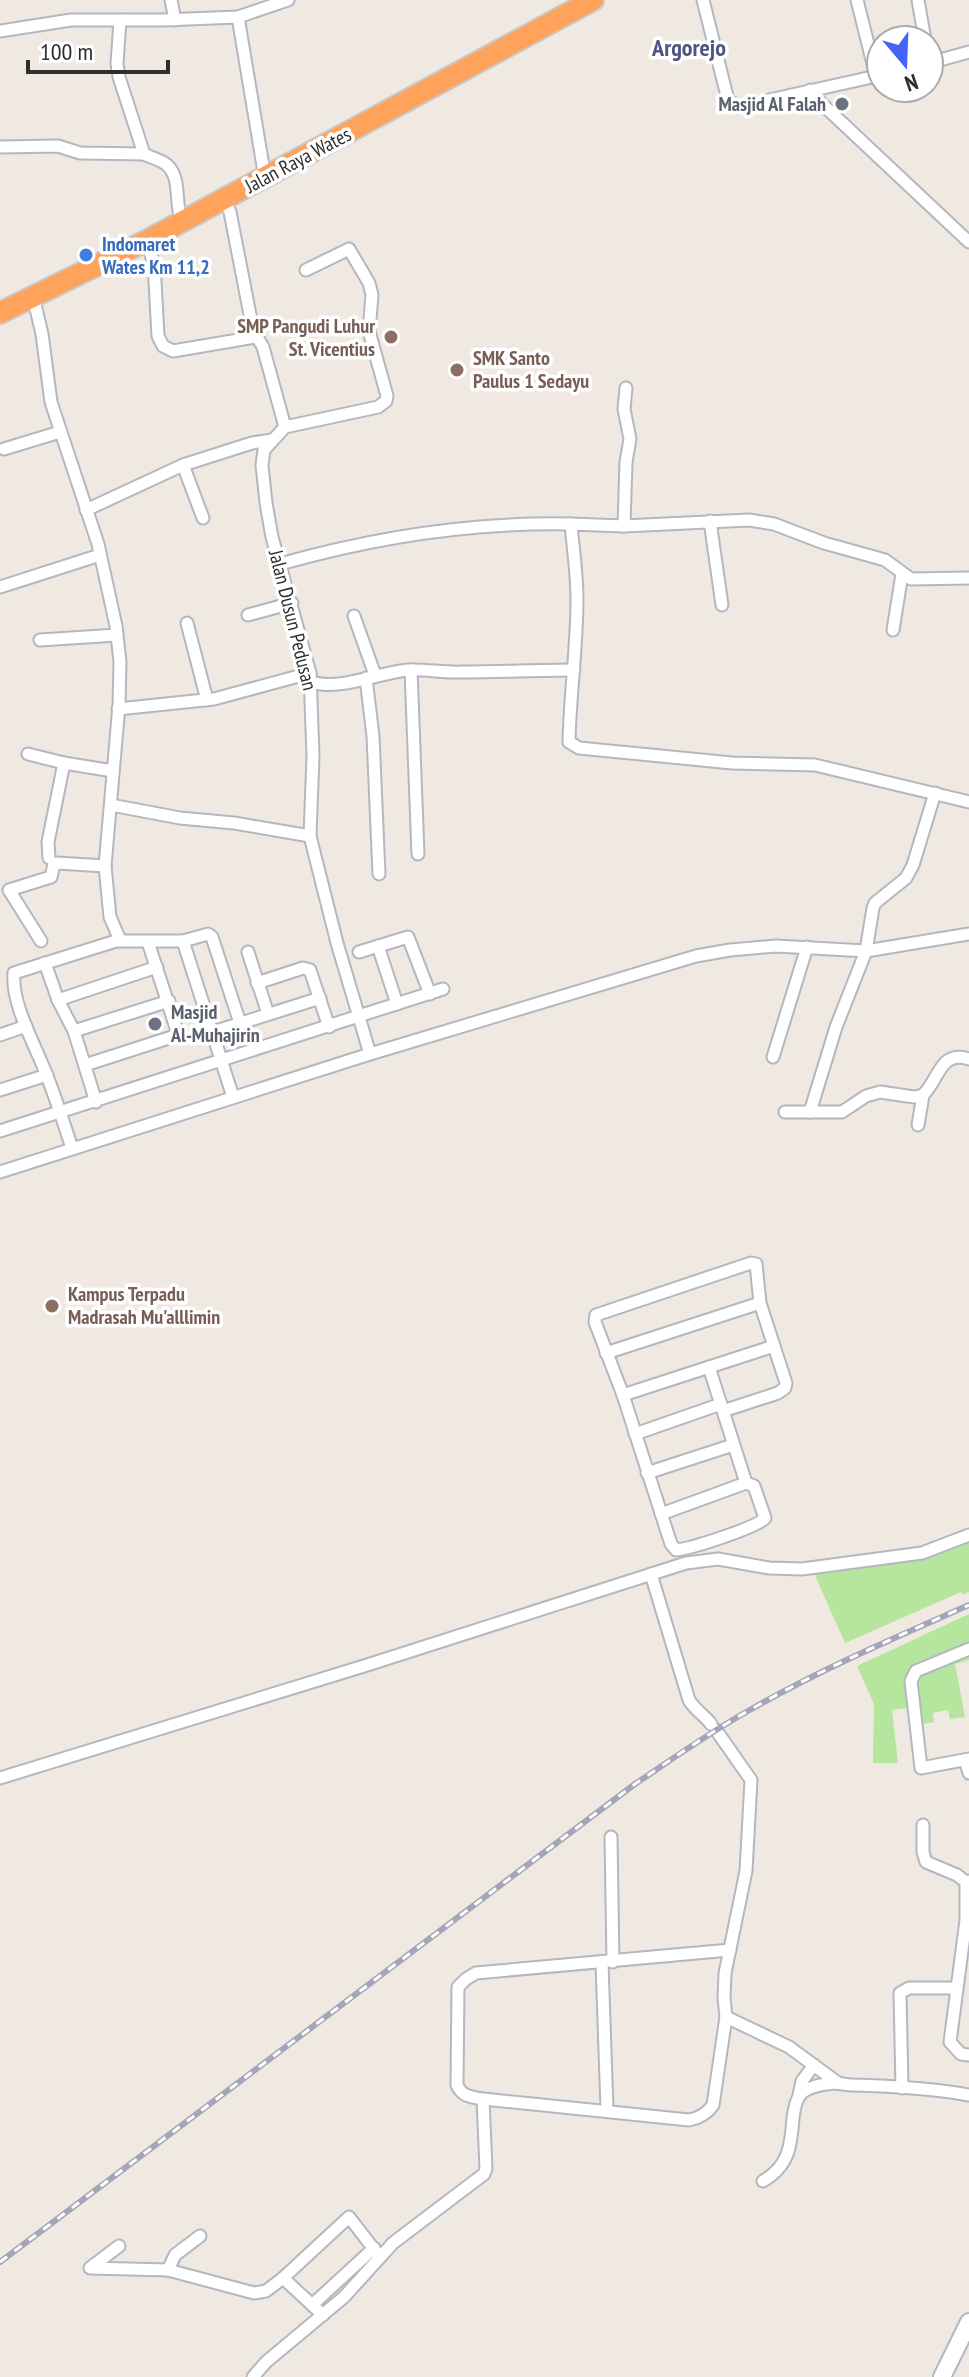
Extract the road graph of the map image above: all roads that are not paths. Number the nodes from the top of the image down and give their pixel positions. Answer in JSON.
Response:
{"nodes":[{"id":1,"x":171,"y":0,"type":"edge"},
{"id":2,"x":288,"y":0,"type":"edge"},
{"id":3,"x":593,"y":0,"type":"edge"},
{"id":4,"x":703,"y":0,"type":"edge"},
{"id":5,"x":857,"y":0,"type":"edge"},
{"id":6,"x":918,"y":0,"type":"edge"},
{"id":7,"x":238,"y":17,"type":"junction"},
{"id":8,"x":120,"y":20,"type":"junction"},
{"id":9,"x":175,"y":20,"type":"junction"},
{"id":10,"x":922,"y":24,"type":"edge"},
{"id":11,"x":865,"y":27,"type":"edge"},
{"id":12,"x":0,"y":31,"type":"edge"},
{"id":13,"x":969,"y":52,"type":"edge"},
{"id":14,"x":945,"y":59,"type":"edge"},
{"id":15,"x":865,"y":78,"type":"edge"},
{"id":16,"x":810,"y":90,"type":"junction"},
{"id":17,"x":0,"y":147,"type":"edge"},
{"id":18,"x":144,"y":154,"type":"junction"},
{"id":19,"x":268,"y":176,"type":"junction"},
{"id":20,"x":224,"y":199,"type":"junction"},
{"id":21,"x":182,"y":222,"type":"junction"},
{"id":22,"x":146,"y":241,"type":"junction"},
{"id":23,"x":969,"y":242,"type":"edge"},
{"id":24,"x":306,"y":270,"type":"dead end"},
{"id":25,"x":33,"y":296,"type":"junction"},
{"id":26,"x":2,"y":307,"type":"edge"},
{"id":27,"x":256,"y":337,"type":"junction"},
{"id":28,"x":626,"y":388,"type":"dead end"},
{"id":29,"x":285,"y":427,"type":"junction"},
{"id":30,"x":60,"y":432,"type":"junction"},
{"id":31,"x":274,"y":440,"type":"junction"},
{"id":32,"x":4,"y":449,"type":"dead end"},
{"id":33,"x":183,"y":465,"type":"junction"},
{"id":34,"x":86,"y":510,"type":"junction"},
{"id":35,"x":203,"y":518,"type":"dead end"},
{"id":36,"x":710,"y":521,"type":"junction"},
{"id":37,"x":571,"y":524,"type":"junction"},
{"id":38,"x":624,"y":526,"type":"junction"},
{"id":39,"x":100,"y":555,"type":"junction"},
{"id":40,"x":280,"y":564,"type":"junction"},
{"id":41,"x":902,"y":574,"type":"junction"},
{"id":42,"x":969,"y":578,"type":"edge"},
{"id":43,"x":0,"y":587,"type":"edge"},
{"id":44,"x":292,"y":603,"type":"junction"},
{"id":45,"x":722,"y":605,"type":"dead end"},
{"id":46,"x":248,"y":615,"type":"dead end"},
{"id":47,"x":354,"y":616,"type":"dead end"},
{"id":48,"x":187,"y":623,"type":"dead end"},
{"id":49,"x":893,"y":630,"type":"dead end"},
{"id":50,"x":117,"y":635,"type":"junction"},
{"id":51,"x":40,"y":640,"type":"dead end"},
{"id":52,"x":411,"y":670,"type":"junction"},
{"id":53,"x":574,"y":670,"type":"junction"},
{"id":54,"x":370,"y":676,"type":"junction"},
{"id":55,"x":311,"y":677,"type":"junction"},
{"id":56,"x":207,"y":700,"type":"junction"},
{"id":57,"x":118,"y":709,"type":"junction"},
{"id":58,"x":28,"y":754,"type":"dead end"},
{"id":59,"x":64,"y":763,"type":"junction"},
{"id":60,"x":113,"y":771,"type":"junction"},
{"id":61,"x":935,"y":793,"type":"junction"},
{"id":62,"x":969,"y":802,"type":"edge"},
{"id":63,"x":111,"y":805,"type":"junction"},
{"id":64,"x":310,"y":836,"type":"junction"},
{"id":65,"x":418,"y":854,"type":"dead end"},
{"id":66,"x":49,"y":858,"type":"dead end"},
{"id":67,"x":105,"y":866,"type":"junction"},
{"id":68,"x":379,"y":874,"type":"dead end"},
{"id":69,"x":969,"y":934,"type":"edge"},
{"id":70,"x":120,"y":940,"type":"junction"},
{"id":71,"x":41,"y":941,"type":"dead end"},
{"id":72,"x":183,"y":941,"type":"junction"},
{"id":73,"x":148,"y":942,"type":"junction"},
{"id":74,"x":378,"y":946,"type":"junction"},
{"id":75,"x":807,"y":947,"type":"junction"},
{"id":76,"x":866,"y":951,"type":"junction"},
{"id":77,"x":248,"y":952,"type":"dead end"},
{"id":78,"x":359,"y":952,"type":"dead end"},
{"id":79,"x":45,"y":963,"type":"junction"},
{"id":80,"x":157,"y":967,"type":"junction"},
{"id":81,"x":257,"y":983,"type":"junction"},
{"id":82,"x":15,"y":989,"type":"junction"},
{"id":83,"x":443,"y":989,"type":"dead end"},
{"id":84,"x":0,"y":994,"type":"edge"},
{"id":85,"x":430,"y":994,"type":"junction"},
{"id":86,"x":320,"y":998,"type":"junction"},
{"id":87,"x":58,"y":1000,"type":"junction"},
{"id":88,"x":169,"y":1001,"type":"junction"},
{"id":89,"x":397,"y":1004,"type":"junction"},
{"id":90,"x":268,"y":1014,"type":"junction"},
{"id":91,"x":361,"y":1017,"type":"junction"},
{"id":92,"x":240,"y":1023,"type":"junction"},
{"id":93,"x":26,"y":1026,"type":"junction"},
{"id":94,"x":329,"y":1027,"type":"junction"},
{"id":95,"x":74,"y":1031,"type":"junction"},
{"id":96,"x":213,"y":1032,"type":"junction"},
{"id":97,"x":0,"y":1035,"type":"edge"},
{"id":98,"x":370,"y":1054,"type":"junction"},
{"id":99,"x":773,"y":1057,"type":"dead end"},
{"id":100,"x":969,"y":1059,"type":"edge"},
{"id":101,"x":222,"y":1062,"type":"junction"},
{"id":102,"x":85,"y":1065,"type":"junction"},
{"id":103,"x":47,"y":1075,"type":"junction"},
{"id":104,"x":1,"y":1086,"type":"edge"},
{"id":105,"x":923,"y":1095,"type":"junction"},
{"id":106,"x":233,"y":1097,"type":"junction"},
{"id":107,"x":96,"y":1102,"type":"junction"},
{"id":108,"x":811,"y":1107,"type":"junction"},
{"id":109,"x":785,"y":1112,"type":"dead end"},
{"id":110,"x":60,"y":1113,"type":"junction"},
{"id":111,"x":918,"y":1125,"type":"dead end"},
{"id":112,"x":0,"y":1131,"type":"edge"},
{"id":113,"x":72,"y":1148,"type":"junction"},
{"id":114,"x":0,"y":1172,"type":"edge"},
{"id":115,"x":760,"y":1303,"type":"junction"},
{"id":116,"x":774,"y":1346,"type":"junction"},
{"id":117,"x":606,"y":1353,"type":"junction"},
{"id":118,"x":709,"y":1367,"type":"junction"},
{"id":119,"x":623,"y":1395,"type":"junction"},
{"id":120,"x":722,"y":1407,"type":"junction"},
{"id":121,"x":635,"y":1434,"type":"junction"},
{"id":122,"x":733,"y":1445,"type":"junction"},
{"id":123,"x":647,"y":1473,"type":"junction"},
{"id":124,"x":746,"y":1483,"type":"junction"},
{"id":125,"x":661,"y":1514,"type":"junction"},
{"id":126,"x":969,"y":1535,"type":"edge"},
{"id":127,"x":721,"y":1536,"type":"junction"},
{"id":128,"x":703,"y":1543,"type":"junction"},
{"id":129,"x":709,"y":1559,"type":"junction"},
{"id":130,"x":728,"y":1562,"type":"junction"},
{"id":131,"x":651,"y":1574,"type":"junction"},
{"id":132,"x":969,"y":1649,"type":"edge"},
{"id":133,"x":967,"y":1760,"type":"edge"},
{"id":134,"x":969,"y":1773,"type":"edge"},
{"id":135,"x":0,"y":1778,"type":"edge"},
{"id":136,"x":923,"y":1825,"type":"dead end"},
{"id":137,"x":611,"y":1837,"type":"dead end"},
{"id":138,"x":968,"y":1882,"type":"edge"},
{"id":139,"x":966,"y":1947,"type":"edge"},
{"id":140,"x":730,"y":1950,"type":"junction"},
{"id":141,"x":607,"y":1962,"type":"junction"},
{"id":142,"x":957,"y":1988,"type":"junction"},
{"id":143,"x":726,"y":2017,"type":"junction"},
{"id":144,"x":969,"y":2055,"type":"edge"},
{"id":145,"x":814,"y":2065,"type":"junction"},
{"id":146,"x":838,"y":2083,"type":"junction"},
{"id":147,"x":902,"y":2088,"type":"junction"},
{"id":148,"x":799,"y":2095,"type":"junction"},
{"id":149,"x":969,"y":2095,"type":"edge"},
{"id":150,"x":483,"y":2099,"type":"junction"},
{"id":151,"x":607,"y":2110,"type":"junction"},
{"id":152,"x":763,"y":2181,"type":"dead end"},
{"id":153,"x":200,"y":2236,"type":"dead end"},
{"id":154,"x":119,"y":2246,"type":"dead end"},
{"id":155,"x":377,"y":2252,"type":"junction"},
{"id":156,"x":168,"y":2270,"type":"junction"},
{"id":157,"x":283,"y":2278,"type":"junction"},
{"id":158,"x":312,"y":2305,"type":"junction"},
{"id":159,"x":323,"y":2315,"type":"junction"},
{"id":160,"x":969,"y":2322,"type":"edge"},
{"id":161,"x":253,"y":2377,"type":"edge"},
{"id":162,"x":942,"y":2377,"type":"edge"}],
"edges":[{"from":1,"to":9,"type":"street"},
{"from":2,"to":7,"type":"street"},
{"from":3,"to":19,"type":"highway","name":"Jalan Raya Wates"},
{"from":4,"to":16,"type":"street"},
{"from":5,"to":11,"type":"street"},
{"from":6,"to":10,"type":"street"},
{"from":7,"to":9,"type":"street"},
{"from":7,"to":19,"type":"street"},
{"from":8,"to":9,"type":"street"},
{"from":8,"to":12,"type":"street"},
{"from":8,"to":18,"type":"street"},
{"from":13,"to":14,"type":"street"},
{"from":15,"to":16,"type":"street"},
{"from":16,"to":23,"type":"street"},
{"from":17,"to":18,"type":"street"},
{"from":18,"to":21,"type":"street"},
{"from":19,"to":20,"type":"highway","name":"Jalan Raya Wates"},
{"from":20,"to":21,"type":"highway","name":"Jalan Raya Wates"},
{"from":20,"to":27,"type":"street"},
{"from":21,"to":22,"type":"highway","name":"Jalan Raya Wates"},
{"from":22,"to":25,"type":"highway","name":"Jalan Raya Wates"},
{"from":22,"to":27,"type":"street"},
{"from":24,"to":29,"type":"street"},
{"from":25,"to":26,"type":"highway","name":"Jalan Raya Wates"},
{"from":25,"to":30,"type":"street"},
{"from":27,"to":29,"type":"street"},
{"from":28,"to":38,"type":"street"},
{"from":29,"to":31,"type":"street","name":"Jalan Dusun Pedusan"},
{"from":30,"to":32,"type":"street"},
{"from":30,"to":34,"type":"street"},
{"from":31,"to":33,"type":"street"},
{"from":31,"to":40,"type":"street","name":"Jalan Dusun Pedusan"},
{"from":33,"to":34,"type":"street"},
{"from":33,"to":35,"type":"street"},
{"from":34,"to":39,"type":"street"},
{"from":36,"to":38,"type":"street"},
{"from":36,"to":41,"type":"street"},
{"from":36,"to":45,"type":"street"},
{"from":37,"to":38,"type":"street"},
{"from":37,"to":40,"type":"street"},
{"from":37,"to":53,"type":"street"},
{"from":39,"to":43,"type":"street"},
{"from":39,"to":50,"type":"street"},
{"from":40,"to":44,"type":"street","name":"Jalan Dusun Pedusan"},
{"from":41,"to":42,"type":"street"},
{"from":41,"to":49,"type":"street"},
{"from":44,"to":46,"type":"street"},
{"from":44,"to":55,"type":"street","name":"Jalan Dusun Pedusan"},
{"from":47,"to":54,"type":"street"},
{"from":48,"to":56,"type":"street"},
{"from":50,"to":51,"type":"street"},
{"from":50,"to":57,"type":"street"},
{"from":52,"to":53,"type":"street"},
{"from":52,"to":54,"type":"street"},
{"from":52,"to":65,"type":"street"},
{"from":53,"to":61,"type":"street"},
{"from":54,"to":55,"type":"street"},
{"from":54,"to":68,"type":"street"},
{"from":55,"to":56,"type":"street"},
{"from":55,"to":64,"type":"street","name":"Jalan Dusun Pedusan"},
{"from":56,"to":57,"type":"street"},
{"from":57,"to":60,"type":"street"},
{"from":58,"to":59,"type":"street"},
{"from":59,"to":60,"type":"street"},
{"from":59,"to":66,"type":"street"},
{"from":60,"to":63,"type":"street"},
{"from":61,"to":62,"type":"street"},
{"from":61,"to":76,"type":"street"},
{"from":63,"to":64,"type":"street"},
{"from":63,"to":67,"type":"street"},
{"from":64,"to":91,"type":"street","name":"Jalan Dusun Pedusan"},
{"from":67,"to":70,"type":"street"},
{"from":67,"to":71,"type":"street"},
{"from":69,"to":76,"type":"street"},
{"from":70,"to":73,"type":"street"},
{"from":70,"to":79,"type":"street"},
{"from":72,"to":73,"type":"street"},
{"from":72,"to":92,"type":"street"},
{"from":72,"to":96,"type":"street"},
{"from":73,"to":80,"type":"street"},
{"from":74,"to":78,"type":"street"},
{"from":74,"to":85,"type":"street"},
{"from":74,"to":89,"type":"street"},
{"from":75,"to":76,"type":"street"},
{"from":75,"to":98,"type":"street"},
{"from":75,"to":99,"type":"street"},
{"from":76,"to":108,"type":"street"},
{"from":77,"to":81,"type":"street"},
{"from":79,"to":82,"type":"street"},
{"from":79,"to":87,"type":"street"},
{"from":80,"to":87,"type":"street"},
{"from":80,"to":88,"type":"street"},
{"from":81,"to":86,"type":"street"},
{"from":81,"to":90,"type":"street"},
{"from":82,"to":84,"type":"street"},
{"from":82,"to":93,"type":"street"},
{"from":83,"to":85,"type":"street"},
{"from":85,"to":89,"type":"street"},
{"from":86,"to":90,"type":"street"},
{"from":86,"to":94,"type":"street"},
{"from":87,"to":95,"type":"street"},
{"from":88,"to":95,"type":"street"},
{"from":88,"to":102,"type":"street"},
{"from":89,"to":91,"type":"street"},
{"from":90,"to":92,"type":"street"},
{"from":91,"to":94,"type":"street"},
{"from":91,"to":98,"type":"street","name":"Jalan Dusun Pedusan"},
{"from":92,"to":96,"type":"street"},
{"from":93,"to":97,"type":"street"},
{"from":93,"to":103,"type":"street"},
{"from":94,"to":101,"type":"street"},
{"from":95,"to":102,"type":"street"},
{"from":96,"to":101,"type":"street"},
{"from":98,"to":106,"type":"street"},
{"from":100,"to":105,"type":"street"},
{"from":101,"to":106,"type":"street"},
{"from":101,"to":107,"type":"street"},
{"from":102,"to":107,"type":"street"},
{"from":103,"to":104,"type":"street"},
{"from":103,"to":110,"type":"street"},
{"from":105,"to":108,"type":"street"},
{"from":105,"to":111,"type":"street"},
{"from":106,"to":113,"type":"street"},
{"from":107,"to":110,"type":"street"},
{"from":108,"to":109,"type":"street"},
{"from":110,"to":112,"type":"street"},
{"from":110,"to":113,"type":"street"},
{"from":113,"to":114,"type":"street"},
{"from":115,"to":116,"type":"street"},
{"from":115,"to":117,"type":"street"},
{"from":115,"to":117,"type":"street"},
{"from":116,"to":118,"type":"street"},
{"from":116,"to":120,"type":"street"},
{"from":117,"to":119,"type":"street"},
{"from":118,"to":119,"type":"street"},
{"from":118,"to":120,"type":"street"},
{"from":119,"to":121,"type":"street"},
{"from":120,"to":121,"type":"street"},
{"from":120,"to":122,"type":"street"},
{"from":121,"to":123,"type":"street"},
{"from":122,"to":123,"type":"street"},
{"from":122,"to":124,"type":"street"},
{"from":123,"to":125,"type":"street"},
{"from":124,"to":125,"type":"street"},
{"from":124,"to":127,"type":"street"},
{"from":125,"to":128,"type":"street"},
{"from":126,"to":130,"type":"street"},
{"from":127,"to":128,"type":"street"},
{"from":127,"to":130,"type":"street"},
{"from":128,"to":129,"type":"street"},
{"from":129,"to":130,"type":"street"},
{"from":129,"to":131,"type":"street"},
{"from":131,"to":135,"type":"street"},
{"from":131,"to":140,"type":"street"},
{"from":132,"to":133,"type":"street"},
{"from":133,"to":134,"type":"street"},
{"from":136,"to":138,"type":"street"},
{"from":137,"to":141,"type":"street"},
{"from":138,"to":139,"type":"street"},
{"from":139,"to":142,"type":"street"},
{"from":140,"to":141,"type":"street"},
{"from":140,"to":143,"type":"street"},
{"from":141,"to":150,"type":"street"},
{"from":141,"to":151,"type":"street"},
{"from":142,"to":144,"type":"street"},
{"from":142,"to":147,"type":"street"},
{"from":143,"to":145,"type":"street"},
{"from":143,"to":151,"type":"street"},
{"from":145,"to":146,"type":"street"},
{"from":145,"to":148,"type":"street"},
{"from":146,"to":147,"type":"street"},
{"from":146,"to":148,"type":"street"},
{"from":147,"to":149,"type":"street"},
{"from":148,"to":152,"type":"street"},
{"from":150,"to":151,"type":"street"},
{"from":150,"to":155,"type":"street"},
{"from":153,"to":156,"type":"street"},
{"from":154,"to":156,"type":"street"},
{"from":155,"to":157,"type":"street"},
{"from":155,"to":158,"type":"street"},
{"from":155,"to":159,"type":"street"},
{"from":156,"to":157,"type":"street"},
{"from":157,"to":158,"type":"street"},
{"from":158,"to":159,"type":"street"},
{"from":159,"to":161,"type":"street"},
{"from":160,"to":162,"type":"street"}]}
